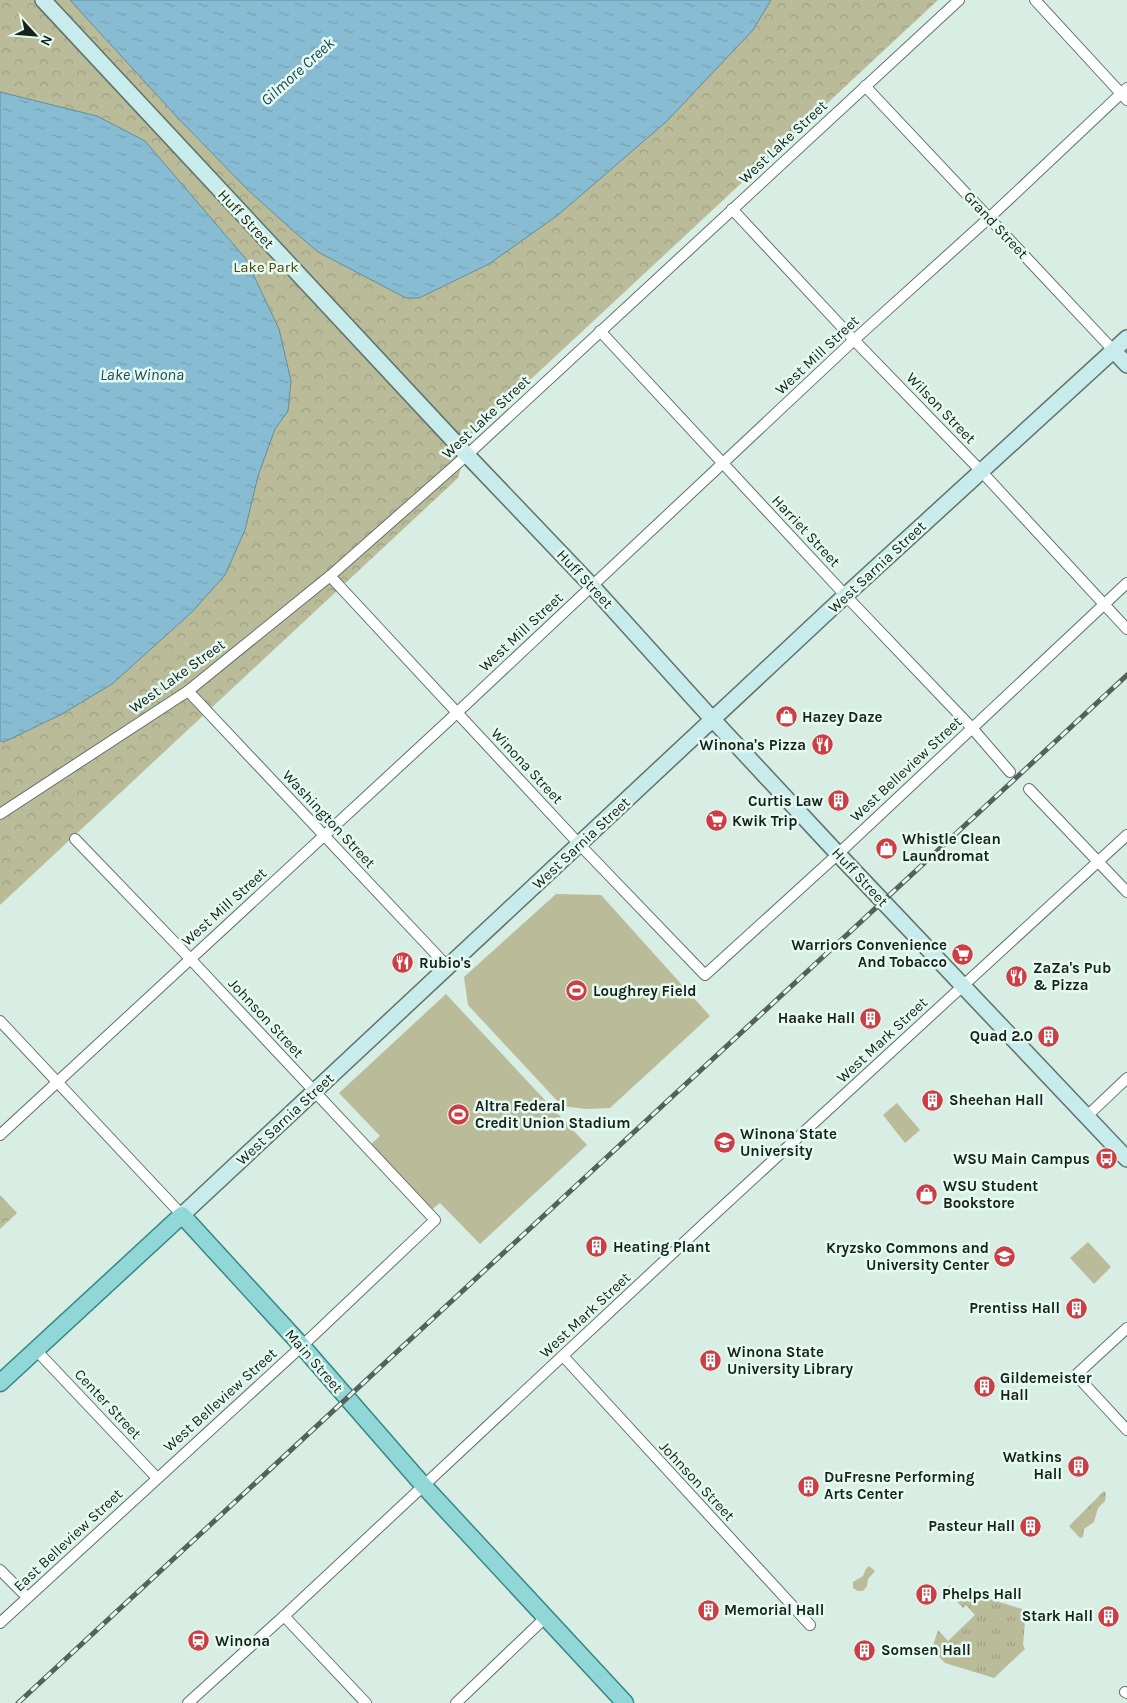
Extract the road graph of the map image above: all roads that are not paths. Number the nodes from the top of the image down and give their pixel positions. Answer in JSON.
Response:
{"nodes":[{"id":1,"x":43,"y":0,"type":"edge"},
{"id":2,"x":959,"y":0,"type":"edge"},
{"id":3,"x":1035,"y":0,"type":"edge"},
{"id":4,"x":865,"y":86,"type":"junction"},
{"id":5,"x":1125,"y":94,"type":"edge"},
{"id":6,"x":732,"y":209,"type":"junction"},
{"id":7,"x":989,"y":218,"type":"junction"},
{"id":8,"x":600,"y":331,"type":"junction"},
{"id":9,"x":1127,"y":338,"type":"edge"},
{"id":10,"x":854,"y":340,"type":"junction"},
{"id":11,"x":1114,"y":351,"type":"junction"},
{"id":12,"x":1127,"y":365,"type":"edge"},
{"id":13,"x":467,"y":455,"type":"junction"},
{"id":14,"x":724,"y":464,"type":"junction"},
{"id":15,"x":981,"y":471,"type":"junction"},
{"id":16,"x":330,"y":576,"type":"junction"},
{"id":17,"x":1127,"y":583,"type":"edge"},
{"id":18,"x":592,"y":586,"type":"junction"},
{"id":19,"x":846,"y":596,"type":"junction"},
{"id":20,"x":1104,"y":605,"type":"junction"},
{"id":21,"x":1127,"y":629,"type":"edge"},
{"id":22,"x":188,"y":690,"type":"junction"},
{"id":23,"x":457,"y":713,"type":"junction"},
{"id":24,"x":713,"y":719,"type":"junction"},
{"id":25,"x":972,"y":728,"type":"junction"},
{"id":26,"x":1010,"y":772,"type":"dead end"},
{"id":27,"x":1029,"y":789,"type":"dead end"},
{"id":28,"x":0,"y":814,"type":"edge"},
{"id":29,"x":324,"y":835,"type":"junction"},
{"id":30,"x":1127,"y":835,"type":"edge"},
{"id":31,"x":75,"y":839,"type":"dead end"},
{"id":32,"x":580,"y":845,"type":"junction"},
{"id":33,"x":838,"y":854,"type":"junction"},
{"id":34,"x":1097,"y":861,"type":"junction"},
{"id":35,"x":1127,"y":892,"type":"edge"},
{"id":36,"x":190,"y":958,"type":"junction"},
{"id":37,"x":448,"y":967,"type":"junction"},
{"id":38,"x":705,"y":976,"type":"joint"},
{"id":39,"x":963,"y":986,"type":"junction"},
{"id":40,"x":0,"y":1021,"type":"edge"},
{"id":41,"x":1127,"y":1078,"type":"edge"},
{"id":42,"x":56,"y":1082,"type":"junction"},
{"id":43,"x":314,"y":1092,"type":"junction"},
{"id":44,"x":1087,"y":1116,"type":"junction"},
{"id":45,"x":0,"y":1135,"type":"edge"},
{"id":46,"x":1127,"y":1159,"type":"edge"},
{"id":47,"x":182,"y":1215,"type":"junction"},
{"id":48,"x":435,"y":1220,"type":"joint"},
{"id":49,"x":1127,"y":1328,"type":"edge"},
{"id":50,"x":302,"y":1346,"type":"junction"},
{"id":51,"x":36,"y":1350,"type":"junction"},
{"id":52,"x":563,"y":1356,"type":"junction"},
{"id":53,"x":0,"y":1383,"type":"edge"},
{"id":54,"x":1127,"y":1430,"type":"edge"},
{"id":55,"x":157,"y":1478,"type":"junction"},
{"id":56,"x":423,"y":1485,"type":"junction"},
{"id":57,"x":0,"y":1570,"type":"edge"},
{"id":58,"x":27,"y":1597,"type":"junction"},
{"id":59,"x":284,"y":1616,"type":"junction"},
{"id":60,"x":546,"y":1617,"type":"junction"},
{"id":61,"x":0,"y":1623,"type":"edge"},
{"id":62,"x":810,"y":1625,"type":"dead end"},
{"id":63,"x":188,"y":1703,"type":"edge"},
{"id":64,"x":366,"y":1703,"type":"edge"},
{"id":65,"x":456,"y":1703,"type":"edge"},
{"id":66,"x":626,"y":1703,"type":"edge"}],
"edges":[{"from":1,"to":13,"type":"main road","name":"Huff Street"},
{"from":2,"to":4,"type":"street","name":"West Lake Street"},
{"from":3,"to":5,"type":"street"},
{"from":4,"to":6,"type":"street","name":"West Lake Street"},
{"from":4,"to":7,"type":"street","name":"Grand Street"},
{"from":5,"to":7,"type":"street","name":"West Mill Street"},
{"from":6,"to":8,"type":"street","name":"West Lake Street"},
{"from":6,"to":10,"type":"street","name":"Wilson Street"},
{"from":7,"to":10,"type":"street","name":"West Mill Street"},
{"from":7,"to":11,"type":"street","name":"Grand Street"},
{"from":8,"to":13,"type":"street","name":"West Lake Street"},
{"from":8,"to":14,"type":"street","name":"Harriet Street"},
{"from":9,"to":11,"type":"main road","name":"West Sarnia Street"},
{"from":10,"to":14,"type":"street","name":"West Mill Street"},
{"from":10,"to":15,"type":"street","name":"Wilson Street"},
{"from":11,"to":12,"type":"main road","name":"Grand Street"},
{"from":11,"to":15,"type":"main road","name":"West Sarnia Street"},
{"from":13,"to":16,"type":"street","name":"West Lake Street"},
{"from":13,"to":18,"type":"main road","name":"Huff Street"},
{"from":14,"to":18,"type":"street","name":"West Mill Street"},
{"from":14,"to":19,"type":"street","name":"Harriet Street"},
{"from":15,"to":19,"type":"main road","name":"West Sarnia Street"},
{"from":15,"to":20,"type":"street","name":"Wilson Street"},
{"from":16,"to":22,"type":"street","name":"West Lake Street"},
{"from":16,"to":23,"type":"street","name":"Winona Street"},
{"from":17,"to":20,"type":"street","name":"West Belleview Street"},
{"from":18,"to":23,"type":"street","name":"West Mill Street"},
{"from":18,"to":24,"type":"main road","name":"Huff Street"},
{"from":19,"to":24,"type":"main road","name":"West Sarnia Street"},
{"from":19,"to":25,"type":"street","name":"Harriet Street"},
{"from":20,"to":21,"type":"street","name":"Wilson Street"},
{"from":20,"to":25,"type":"street","name":"West Belleview Street"},
{"from":22,"to":28,"type":"street","name":"West Lake Street"},
{"from":22,"to":29,"type":"street","name":"Washington Street"},
{"from":23,"to":29,"type":"street","name":"West Mill Street"},
{"from":23,"to":32,"type":"street","name":"Winona Street"},
{"from":24,"to":32,"type":"main road","name":"West Sarnia Street"},
{"from":24,"to":33,"type":"main road","name":"Huff Street"},
{"from":25,"to":26,"type":"street","name":"Harriet Street"},
{"from":25,"to":33,"type":"street","name":"West Belleview Street"},
{"from":27,"to":34,"type":"street"},
{"from":29,"to":36,"type":"street","name":"West Mill Street"},
{"from":29,"to":37,"type":"street","name":"Washington Street"},
{"from":30,"to":34,"type":"street","name":"West Mark Street"},
{"from":31,"to":36,"type":"street","name":"Johnson Street"},
{"from":32,"to":37,"type":"main road","name":"West Sarnia Street"},
{"from":32,"to":38,"type":"street","name":"Winona Street"},
{"from":33,"to":38,"type":"street","name":"West Belleview Street"},
{"from":33,"to":39,"type":"main road","name":"Huff Street"},
{"from":34,"to":35,"type":"street"},
{"from":34,"to":39,"type":"street","name":"West Mark Street"},
{"from":36,"to":42,"type":"street","name":"West Mill Street"},
{"from":36,"to":43,"type":"street","name":"Johnson Street"},
{"from":37,"to":43,"type":"main road","name":"West Sarnia Street"},
{"from":39,"to":44,"type":"main road","name":"Huff Street"},
{"from":39,"to":52,"type":"street","name":"West Mark Street"},
{"from":40,"to":42,"type":"street","name":"Main Street"},
{"from":41,"to":44,"type":"street"},
{"from":42,"to":45,"type":"street","name":"West Mill Street"},
{"from":42,"to":47,"type":"street","name":"Main Street"},
{"from":43,"to":47,"type":"main road","name":"West Sarnia Street"},
{"from":43,"to":48,"type":"street","name":"Johnson Street"},
{"from":44,"to":46,"type":"main road","name":"Huff Street"},
{"from":47,"to":50,"type":"main road","name":"Main Street"},
{"from":47,"to":51,"type":"main road","name":"West Sarnia Street"},
{"from":48,"to":50,"type":"street","name":"West Belleview Street"},
{"from":49,"to":54,"type":"street"},
{"from":50,"to":55,"type":"street","name":"West Belleview Street"},
{"from":50,"to":56,"type":"main road","name":"Main Street"},
{"from":51,"to":53,"type":"main road","name":"West Sarnia Street"},
{"from":51,"to":55,"type":"street","name":"Center Street"},
{"from":52,"to":56,"type":"street","name":"West Mark Street"},
{"from":52,"to":62,"type":"street","name":"Johnson Street"},
{"from":55,"to":58,"type":"street","name":"East Belleview Street"},
{"from":56,"to":59,"type":"street","name":"West Mark Street"},
{"from":56,"to":60,"type":"main road","name":"Main Street"},
{"from":57,"to":58,"type":"street"},
{"from":58,"to":61,"type":"street","name":"East Belleview Street"},
{"from":59,"to":63,"type":"street","name":"West Mark Street"},
{"from":59,"to":64,"type":"street"},
{"from":60,"to":65,"type":"street"},
{"from":60,"to":66,"type":"main road","name":"Main Street"}]}
